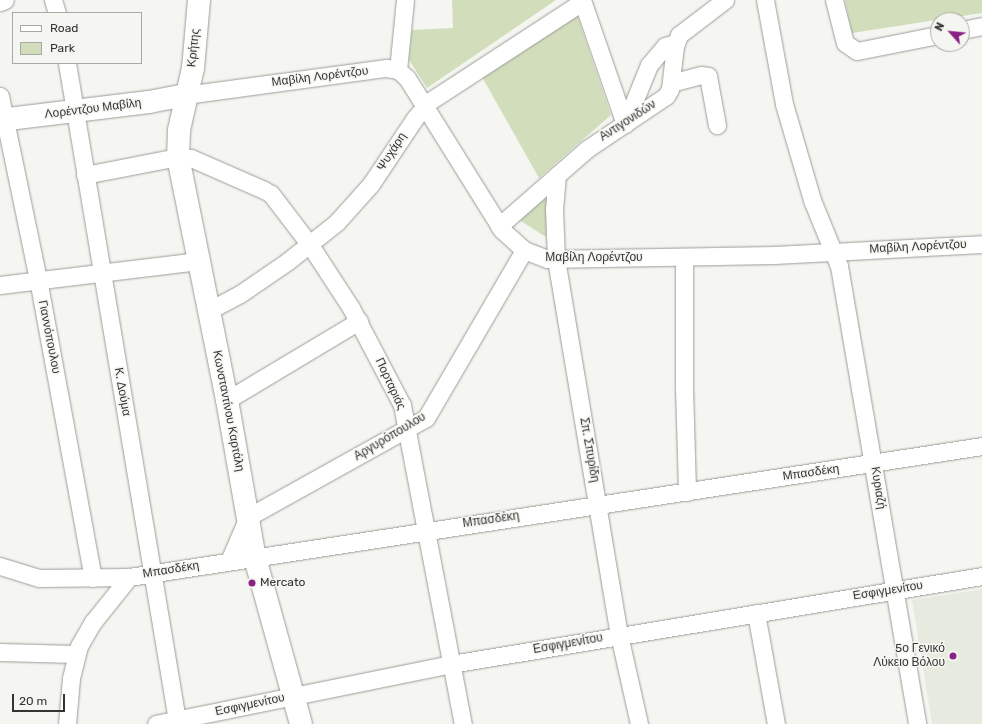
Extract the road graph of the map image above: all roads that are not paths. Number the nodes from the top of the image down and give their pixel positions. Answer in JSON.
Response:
{"nodes":[{"id":1,"x":5,"y":0,"type":"edge"},
{"id":2,"x":53,"y":0,"type":"edge"},
{"id":3,"x":199,"y":0,"type":"edge"},
{"id":4,"x":405,"y":0,"type":"edge"},
{"id":5,"x":725,"y":0,"type":"edge"},
{"id":6,"x":765,"y":0,"type":"edge"},
{"id":7,"x":834,"y":0,"type":"edge"},
{"id":8,"x":582,"y":1,"type":"edge"},
{"id":9,"x":0,"y":2,"type":"edge"},
{"id":10,"x":710,"y":6,"type":"edge"},
{"id":11,"x":57,"y":12,"type":"edge"},
{"id":12,"x":982,"y":26,"type":"edge"},
{"id":13,"x":970,"y":28,"type":"edge"},
{"id":14,"x":930,"y":37,"type":"edge"},
{"id":15,"x":676,"y":43,"type":"junction"},
{"id":16,"x":67,"y":64,"type":"edge"},
{"id":17,"x":398,"y":70,"type":"junction"},
{"id":18,"x":671,"y":82,"type":"junction"},
{"id":19,"x":185,"y":95,"type":"junction"},
{"id":20,"x":0,"y":96,"type":"edge"},
{"id":21,"x":424,"y":106,"type":"junction"},
{"id":22,"x":75,"y":111,"type":"junction"},
{"id":23,"x":2,"y":120,"type":"edge"},
{"id":24,"x":625,"y":124,"type":"junction"},
{"id":25,"x":717,"y":124,"type":"dead end"},
{"id":26,"x":178,"y":157,"type":"junction"},
{"id":27,"x":85,"y":175,"type":"junction"},
{"id":28,"x":557,"y":175,"type":"junction"},
{"id":29,"x":499,"y":226,"type":"junction"},
{"id":30,"x":982,"y":244,"type":"edge"},
{"id":31,"x":310,"y":245,"type":"junction"},
{"id":32,"x":524,"y":250,"type":"junction"},
{"id":33,"x":835,"y":252,"type":"junction"},
{"id":34,"x":684,"y":258,"type":"junction"},
{"id":35,"x":556,"y":259,"type":"junction"},
{"id":36,"x":199,"y":261,"type":"junction"},
{"id":37,"x":102,"y":272,"type":"junction"},
{"id":38,"x":38,"y":279,"type":"junction"},
{"id":39,"x":0,"y":285,"type":"edge"},
{"id":40,"x":208,"y":311,"type":"junction"},
{"id":41,"x":359,"y":321,"type":"junction"},
{"id":42,"x":227,"y":400,"type":"junction"},
{"id":43,"x":408,"y":429,"type":"junction"},
{"id":44,"x":982,"y":446,"type":"edge"},
{"id":45,"x":874,"y":464,"type":"junction"},
{"id":46,"x":687,"y":492,"type":"junction"},
{"id":47,"x":598,"y":504,"type":"junction"},
{"id":48,"x":248,"y":517,"type":"junction"},
{"id":49,"x":426,"y":530,"type":"junction"},
{"id":50,"x":256,"y":558,"type":"junction"},
{"id":51,"x":229,"y":561,"type":"junction"},
{"id":52,"x":0,"y":566,"type":"edge"},
{"id":53,"x":153,"y":573,"type":"junction"},
{"id":54,"x":982,"y":576,"type":"edge"},
{"id":55,"x":129,"y":577,"type":"junction"},
{"id":56,"x":93,"y":578,"type":"junction"},
{"id":57,"x":893,"y":590,"type":"junction"},
{"id":58,"x":756,"y":613,"type":"junction"},
{"id":59,"x":619,"y":635,"type":"junction"},
{"id":60,"x":0,"y":652,"type":"edge"},
{"id":61,"x":76,"y":654,"type":"junction"},
{"id":62,"x":451,"y":664,"type":"junction"},
{"id":63,"x":293,"y":696,"type":"junction"},
{"id":64,"x":177,"y":720,"type":"junction"},
{"id":65,"x":67,"y":724,"type":"edge"},
{"id":66,"x":156,"y":724,"type":"edge"},
{"id":67,"x":301,"y":724,"type":"edge"},
{"id":68,"x":463,"y":724,"type":"edge"},
{"id":69,"x":639,"y":724,"type":"edge"},
{"id":70,"x":776,"y":724,"type":"edge"},
{"id":71,"x":917,"y":724,"type":"edge"}],
"edges":[{"from":1,"to":9,"type":"street"},
{"from":2,"to":11,"type":"street"},
{"from":3,"to":19,"type":"street","name":"Κρήτης"},
{"from":4,"to":17,"type":"street"},
{"from":5,"to":10,"type":"street"},
{"from":6,"to":33,"type":"street","name":"Κυριαζή"},
{"from":7,"to":14,"type":"street"},
{"from":8,"to":21,"type":"street","name":"Ψυχάρη"},
{"from":8,"to":24,"type":"street"},
{"from":10,"to":15,"type":"street"},
{"from":12,"to":13,"type":"street"},
{"from":15,"to":18,"type":"street","name":"Αντιγονιδών"},
{"from":15,"to":24,"type":"street"},
{"from":16,"to":22,"type":"street","name":"Κ. Δούμα"},
{"from":17,"to":19,"type":"street","name":"Μαβίλη Λορέντζου"},
{"from":17,"to":21,"type":"street","name":"Μαβίλη Λορέντζου"},
{"from":18,"to":24,"type":"street","name":"Αντιγονιδών"},
{"from":18,"to":25,"type":"street"},
{"from":19,"to":22,"type":"street","name":"Λορέντζου Μαβίλη"},
{"from":19,"to":26,"type":"street","name":"Κωνσταντίνου Καρτάλη"},
{"from":20,"to":23,"type":"street","name":"Γιαννόπουλου"},
{"from":21,"to":29,"type":"street","name":"Μαβίλη Λορέντζου"},
{"from":21,"to":31,"type":"street","name":"Ψυχάρη"},
{"from":22,"to":23,"type":"street","name":"Λορέντζου Μαβίλη"},
{"from":22,"to":27,"type":"street","name":"Κ. Δούμα"},
{"from":23,"to":38,"type":"street","name":"Γιαννόπουλου"},
{"from":24,"to":28,"type":"street","name":"Αντιγονιδών"},
{"from":26,"to":27,"type":"street","name":"Πορταριάς"},
{"from":26,"to":31,"type":"street","name":"Πορταριάς"},
{"from":26,"to":36,"type":"street","name":"Κωνσταντίνου Καρτάλη"},
{"from":27,"to":37,"type":"street","name":"Κ. Δούμα"},
{"from":28,"to":29,"type":"street","name":"Αντιγονιδών"},
{"from":28,"to":35,"type":"street","name":"Σπ. Σπυρίδη"},
{"from":29,"to":32,"type":"street","name":"Μαβίλη Λορέντζου"},
{"from":30,"to":33,"type":"street","name":"Μαβίλη Λορέντζου"},
{"from":31,"to":40,"type":"street","name":"Ψυχάρη"},
{"from":31,"to":41,"type":"street","name":"Πορταριάς"},
{"from":32,"to":35,"type":"street","name":"Μαβίλη Λορέντζου"},
{"from":32,"to":43,"type":"street","name":"Αργυρόπουλου"},
{"from":33,"to":34,"type":"street","name":"Μαβίλη Λορέντζου"},
{"from":33,"to":45,"type":"street","name":"Κυριαζή"},
{"from":34,"to":35,"type":"street","name":"Μαβίλη Λορέντζου"},
{"from":34,"to":46,"type":"street"},
{"from":35,"to":47,"type":"street","name":"Σπ. Σπυρίδη"},
{"from":36,"to":37,"type":"street"},
{"from":36,"to":40,"type":"street","name":"Κωνσταντίνου Καρτάλη"},
{"from":37,"to":38,"type":"street"},
{"from":37,"to":53,"type":"street","name":"Κ. Δούμα"},
{"from":38,"to":39,"type":"street"},
{"from":38,"to":56,"type":"street","name":"Γιαννόπουλου"},
{"from":40,"to":42,"type":"street","name":"Κωνσταντίνου Καρτάλη"},
{"from":41,"to":42,"type":"street"},
{"from":41,"to":43,"type":"street","name":"Πορταριάς"},
{"from":42,"to":48,"type":"street","name":"Κωνσταντίνου Καρτάλη"},
{"from":43,"to":48,"type":"street","name":"Αργυρόπουλου"},
{"from":43,"to":49,"type":"street","name":"Πορταριάς"},
{"from":44,"to":45,"type":"street","name":"Μπασδέκη"},
{"from":45,"to":46,"type":"street","name":"Μπασδέκη"},
{"from":45,"to":57,"type":"street","name":"Κυριαζή"},
{"from":46,"to":47,"type":"street","name":"Μπασδέκη"},
{"from":47,"to":49,"type":"street","name":"Μπασδέκη"},
{"from":47,"to":59,"type":"street","name":"Σπ. Σπυρίδη"},
{"from":48,"to":50,"type":"street","name":"Κωνσταντίνου Καρτάλη"},
{"from":48,"to":51,"type":"street"},
{"from":49,"to":50,"type":"street","name":"Μπασδέκη"},
{"from":49,"to":62,"type":"street","name":"Πορταριάς"},
{"from":50,"to":51,"type":"street","name":"Μπασδέκη"},
{"from":50,"to":63,"type":"street","name":"Κωνσταντίνου Καρτάλη"},
{"from":51,"to":53,"type":"street","name":"Μπασδέκη"},
{"from":52,"to":56,"type":"street","name":"Μπασδέκη"},
{"from":53,"to":55,"type":"street","name":"Μπασδέκη"},
{"from":53,"to":64,"type":"street","name":"Κ. Δούμα"},
{"from":54,"to":57,"type":"street","name":"Εσφιγμενίτου"},
{"from":55,"to":56,"type":"street","name":"Μπασδέκη"},
{"from":55,"to":61,"type":"street"},
{"from":57,"to":58,"type":"street","name":"Εσφιγμενίτου"},
{"from":57,"to":71,"type":"street","name":"Κυριαζή"},
{"from":58,"to":59,"type":"street","name":"Εσφιγμενίτου"},
{"from":58,"to":70,"type":"street"},
{"from":59,"to":62,"type":"street","name":"Εσφιγμενίτου"},
{"from":59,"to":69,"type":"street","name":"Σπ. Σπυρίδη"},
{"from":60,"to":61,"type":"street"},
{"from":61,"to":65,"type":"street"},
{"from":62,"to":63,"type":"street","name":"Εσφιγμενίτου"},
{"from":62,"to":68,"type":"street","name":"Πορταριάς"},
{"from":63,"to":64,"type":"street","name":"Εσφιγμενίτου"},
{"from":63,"to":67,"type":"street","name":"Κωνσταντίνου Καρτάλη"},
{"from":64,"to":66,"type":"street","name":"Εσφιγμενίτου"}]}
